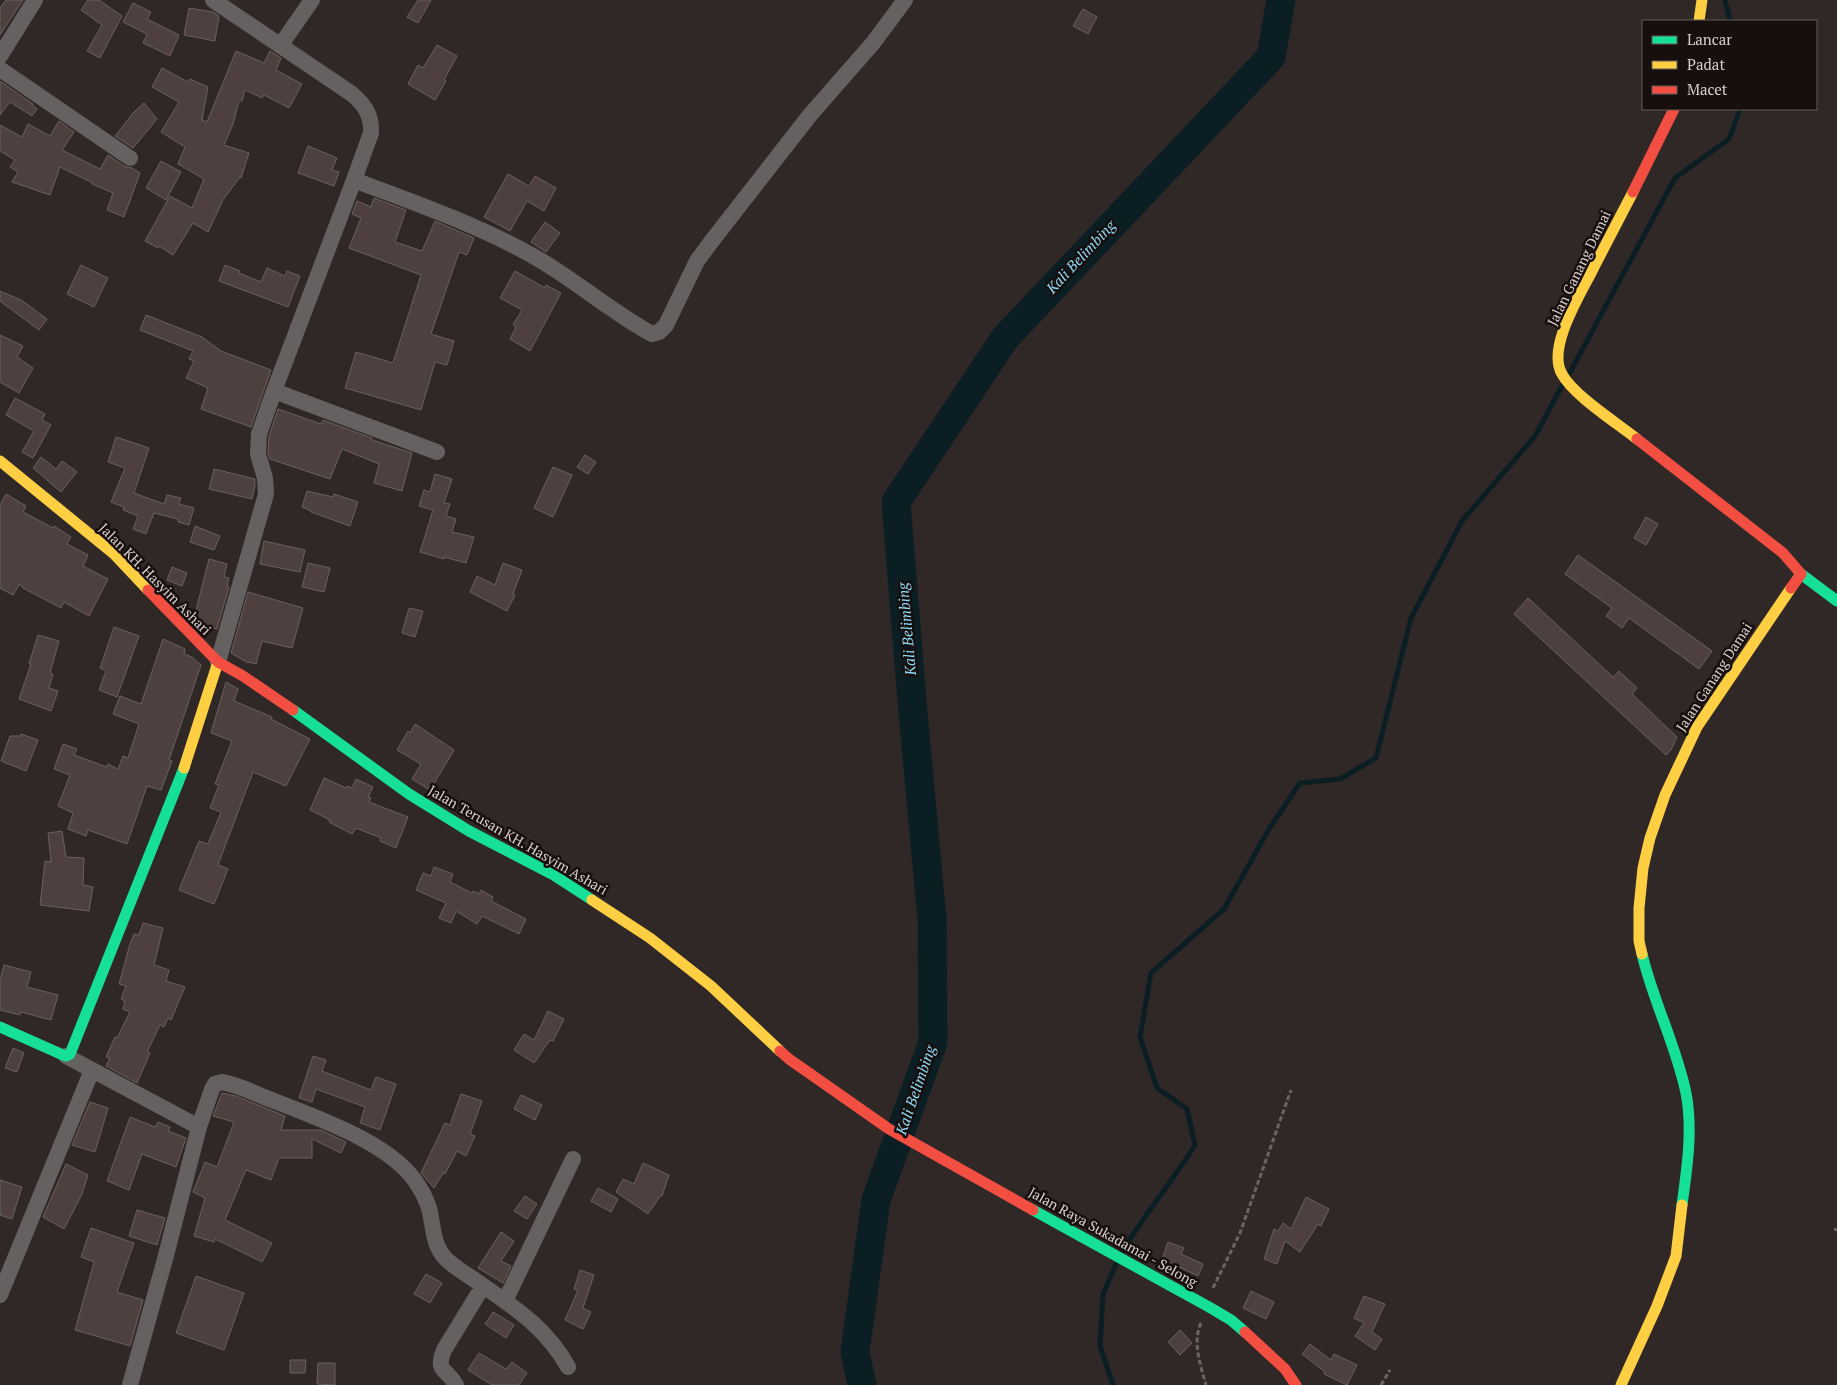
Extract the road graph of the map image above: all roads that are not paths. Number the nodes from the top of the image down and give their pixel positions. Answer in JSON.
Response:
{"nodes":[{"id":1,"x":35,"y":0,"type":"edge"},
{"id":2,"x":213,"y":0,"type":"edge"},
{"id":3,"x":312,"y":0,"type":"edge"},
{"id":4,"x":904,"y":0,"type":"edge"},
{"id":5,"x":1702,"y":0,"type":"edge"},
{"id":6,"x":1699,"y":20,"type":"edge"},
{"id":7,"x":280,"y":46,"type":"junction"},
{"id":8,"x":0,"y":56,"type":"edge"},
{"id":9,"x":0,"y":69,"type":"edge"},
{"id":10,"x":1674,"y":110,"type":"edge"},
{"id":11,"x":130,"y":158,"type":"dead end"},
{"id":12,"x":354,"y":180,"type":"junction"},
{"id":13,"x":274,"y":391,"type":"junction"},
{"id":14,"x":437,"y":452,"type":"dead end"},
{"id":15,"x":0,"y":461,"type":"edge"},
{"id":16,"x":1801,"y":574,"type":"junction"},
{"id":17,"x":1837,"y":601,"type":"edge"},
{"id":18,"x":218,"y":662,"type":"junction"},
{"id":19,"x":0,"y":1027,"type":"edge"},
{"id":20,"x":66,"y":1056,"type":"junction"},
{"id":21,"x":92,"y":1070,"type":"junction"},
{"id":22,"x":199,"y":1127,"type":"junction"},
{"id":23,"x":900,"y":1135,"type":"joint"},
{"id":24,"x":573,"y":1159,"type":"dead end"},
{"id":25,"x":483,"y":1286,"type":"junction"},
{"id":26,"x":0,"y":1295,"type":"edge"},
{"id":27,"x":505,"y":1302,"type":"junction"},
{"id":28,"x":568,"y":1368,"type":"dead end"},
{"id":29,"x":130,"y":1385,"type":"edge"},
{"id":30,"x":456,"y":1385,"type":"edge"},
{"id":31,"x":1296,"y":1385,"type":"edge"},
{"id":32,"x":1620,"y":1385,"type":"edge"}],
"edges":[{"from":1,"to":8,"type":"street"},
{"from":2,"to":7,"type":"street"},
{"from":3,"to":7,"type":"street"},
{"from":4,"to":12,"type":"street"},
{"from":5,"to":6,"type":"street"},
{"from":7,"to":12,"type":"street"},
{"from":9,"to":11,"type":"street"},
{"from":10,"to":16,"type":"street","name":"Jalan Ganang Damai"},
{"from":12,"to":13,"type":"street"},
{"from":13,"to":14,"type":"street"},
{"from":13,"to":18,"type":"street"},
{"from":15,"to":18,"type":"street","name":"Jalan KH. Hasyim Ashari"},
{"from":16,"to":17,"type":"street"},
{"from":16,"to":32,"type":"street","name":"Jalan Ganang Damai"},
{"from":18,"to":20,"type":"street"},
{"from":18,"to":23,"type":"street","name":"Jalan Terusan KH. Hasyim Ashari"},
{"from":19,"to":20,"type":"street"},
{"from":20,"to":21,"type":"street"},
{"from":21,"to":22,"type":"street"},
{"from":21,"to":26,"type":"street"},
{"from":22,"to":25,"type":"street"},
{"from":22,"to":29,"type":"street"},
{"from":23,"to":31,"type":"street","name":"Jalan Raya Sukadamai - Selong"},
{"from":24,"to":27,"type":"street"},
{"from":25,"to":27,"type":"street"},
{"from":25,"to":30,"type":"street"},
{"from":27,"to":28,"type":"street"}]}
